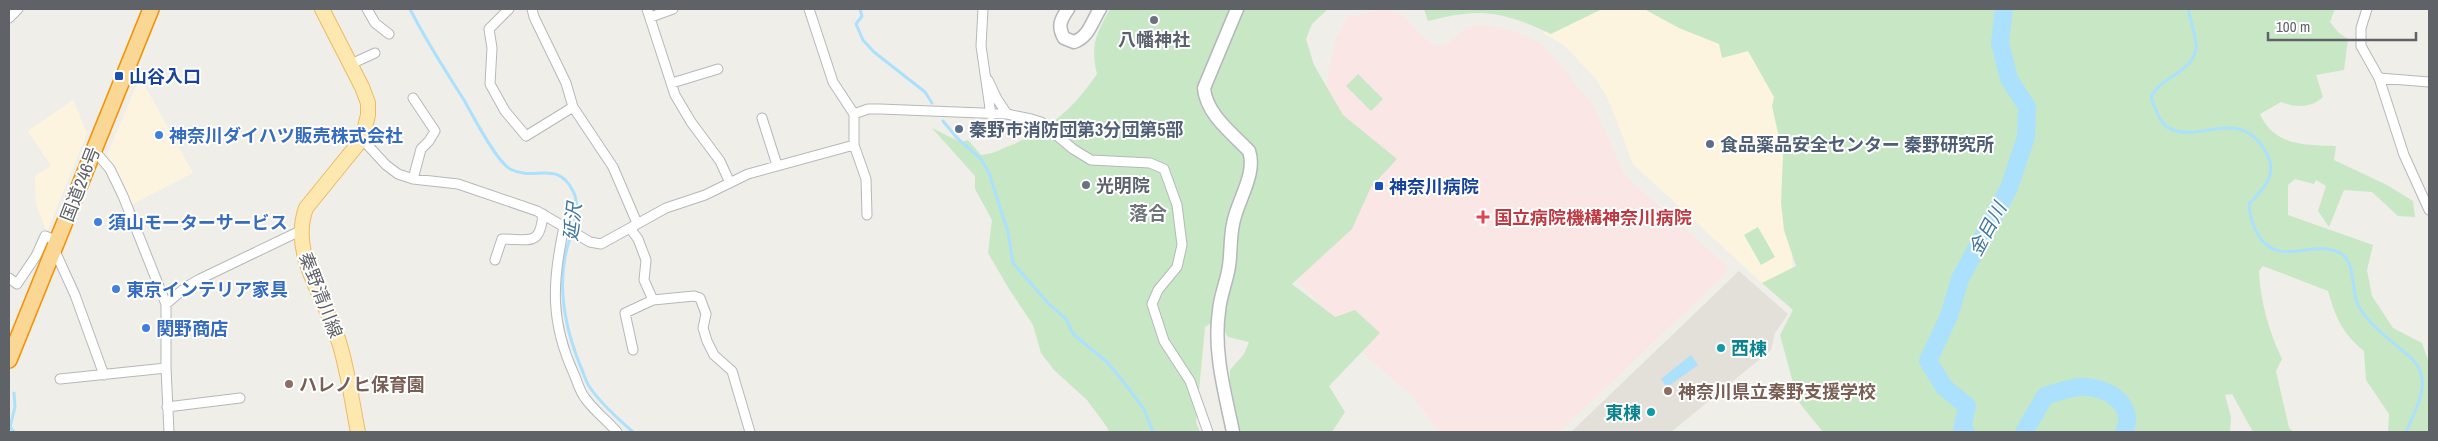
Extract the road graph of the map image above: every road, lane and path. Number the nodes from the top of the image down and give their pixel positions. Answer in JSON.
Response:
{"nodes":[{"id":1,"x":18,"y":9,"type":"edge"},
{"id":2,"x":151,"y":9,"type":"edge"},
{"id":3,"x":322,"y":9,"type":"edge"},
{"id":4,"x":367,"y":9,"type":"edge"},
{"id":5,"x":509,"y":9,"type":"edge"},
{"id":6,"x":532,"y":9,"type":"edge"},
{"id":7,"x":673,"y":9,"type":"edge"},
{"id":8,"x":809,"y":9,"type":"edge"},
{"id":9,"x":983,"y":9,"type":"edge"},
{"id":10,"x":1068,"y":9,"type":"edge"},
{"id":11,"x":1100,"y":9,"type":"edge"},
{"id":12,"x":1237,"y":9,"type":"edge"},
{"id":13,"x":2367,"y":9,"type":"edge"},
{"id":14,"x":649,"y":13,"type":"edge"},
{"id":15,"x":9,"y":18,"type":"edge"},
{"id":16,"x":389,"y":34,"type":"dead end"},
{"id":17,"x":374,"y":53,"type":"dead end"},
{"id":18,"x":351,"y":64,"type":"junction"},
{"id":19,"x":718,"y":69,"type":"dead end"},
{"id":20,"x":986,"y":75,"type":"junction"},
{"id":21,"x":2378,"y":78,"type":"junction"},
{"id":22,"x":2429,"y":82,"type":"edge"},
{"id":23,"x":672,"y":83,"type":"junction"},
{"id":24,"x":413,"y":98,"type":"dead end"},
{"id":25,"x":573,"y":107,"type":"junction"},
{"id":26,"x":854,"y":114,"type":"junction"},
{"id":27,"x":1007,"y":114,"type":"junction"},
{"id":28,"x":991,"y":115,"type":"junction"},
{"id":29,"x":762,"y":118,"type":"dead end"},
{"id":30,"x":362,"y":138,"type":"junction"},
{"id":31,"x":854,"y":145,"type":"junction"},
{"id":32,"x":93,"y":150,"type":"junction"},
{"id":33,"x":777,"y":165,"type":"junction"},
{"id":34,"x":413,"y":179,"type":"junction"},
{"id":35,"x":730,"y":183,"type":"junction"},
{"id":36,"x":2429,"y":210,"type":"edge"},
{"id":37,"x":543,"y":214,"type":"junction"},
{"id":38,"x":867,"y":215,"type":"dead end"},
{"id":39,"x":634,"y":226,"type":"junction"},
{"id":40,"x":564,"y":227,"type":"junction"},
{"id":41,"x":300,"y":231,"type":"junction"},
{"id":42,"x":56,"y":245,"type":"junction"},
{"id":43,"x":495,"y":260,"type":"dead end"},
{"id":44,"x":9,"y":278,"type":"edge"},
{"id":45,"x":653,"y":300,"type":"junction"},
{"id":46,"x":166,"y":304,"type":"junction"},
{"id":47,"x":633,"y":350,"type":"dead end"},
{"id":48,"x":9,"y":360,"type":"edge"},
{"id":49,"x":166,"y":368,"type":"junction"},
{"id":50,"x":104,"y":375,"type":"junction"},
{"id":51,"x":60,"y":379,"type":"dead end"},
{"id":52,"x":240,"y":398,"type":"dead end"},
{"id":53,"x":167,"y":407,"type":"junction"},
{"id":54,"x":607,"y":421,"type":"junction"},
{"id":55,"x":169,"y":432,"type":"edge"},
{"id":56,"x":358,"y":432,"type":"edge"},
{"id":57,"x":606,"y":432,"type":"edge"},
{"id":58,"x":616,"y":432,"type":"edge"},
{"id":59,"x":750,"y":432,"type":"edge"},
{"id":60,"x":1208,"y":432,"type":"edge"},
{"id":61,"x":1233,"y":432,"type":"edge"}],
"edges":[{"from":1,"to":15,"type":"street"},
{"from":2,"to":32,"type":"highway","name":"国道246号"},
{"from":3,"to":18,"type":"main road","name":"秦野清川線"},
{"from":4,"to":16,"type":"street"},
{"from":5,"to":25,"type":"street"},
{"from":6,"to":25,"type":"street"},
{"from":7,"to":14,"type":"street"},
{"from":8,"to":26,"type":"street"},
{"from":9,"to":20,"type":"street"},
{"from":10,"to":11,"type":"street"},
{"from":12,"to":61,"type":"street"},
{"from":13,"to":21,"type":"street"},
{"from":14,"to":23,"type":"street"},
{"from":17,"to":18,"type":"street"},
{"from":18,"to":30,"type":"main road","name":"秦野清川線"},
{"from":19,"to":23,"type":"street"},
{"from":20,"to":27,"type":"street"},
{"from":20,"to":28,"type":"street"},
{"from":21,"to":22,"type":"street"},
{"from":21,"to":36,"type":"street"},
{"from":23,"to":35,"type":"street"},
{"from":24,"to":34,"type":"street"},
{"from":25,"to":39,"type":"street"},
{"from":26,"to":28,"type":"street"},
{"from":26,"to":31,"type":"street"},
{"from":27,"to":28,"type":"street"},
{"from":27,"to":60,"type":"street"},
{"from":29,"to":33,"type":"street"},
{"from":30,"to":34,"type":"street"},
{"from":30,"to":41,"type":"main road","name":"秦野清川線"},
{"from":31,"to":33,"type":"street"},
{"from":31,"to":38,"type":"street"},
{"from":32,"to":42,"type":"highway","name":"国道246号"},
{"from":32,"to":46,"type":"street"},
{"from":33,"to":35,"type":"street"},
{"from":34,"to":37,"type":"street"},
{"from":35,"to":39,"type":"street"},
{"from":37,"to":40,"type":"street"},
{"from":37,"to":43,"type":"street"},
{"from":39,"to":40,"type":"street"},
{"from":39,"to":45,"type":"street"},
{"from":40,"to":54,"type":"street"},
{"from":41,"to":46,"type":"street"},
{"from":41,"to":56,"type":"main road","name":"秦野清川線"},
{"from":42,"to":44,"type":"street"},
{"from":42,"to":48,"type":"highway","name":"国道246号"},
{"from":42,"to":50,"type":"street"},
{"from":45,"to":47,"type":"street"},
{"from":45,"to":59,"type":"street"},
{"from":46,"to":49,"type":"street"},
{"from":49,"to":50,"type":"street"},
{"from":49,"to":53,"type":"street"},
{"from":50,"to":51,"type":"street"},
{"from":52,"to":53,"type":"street"},
{"from":53,"to":55,"type":"street"},
{"from":54,"to":57,"type":"street"},
{"from":54,"to":58,"type":"street"}]}
